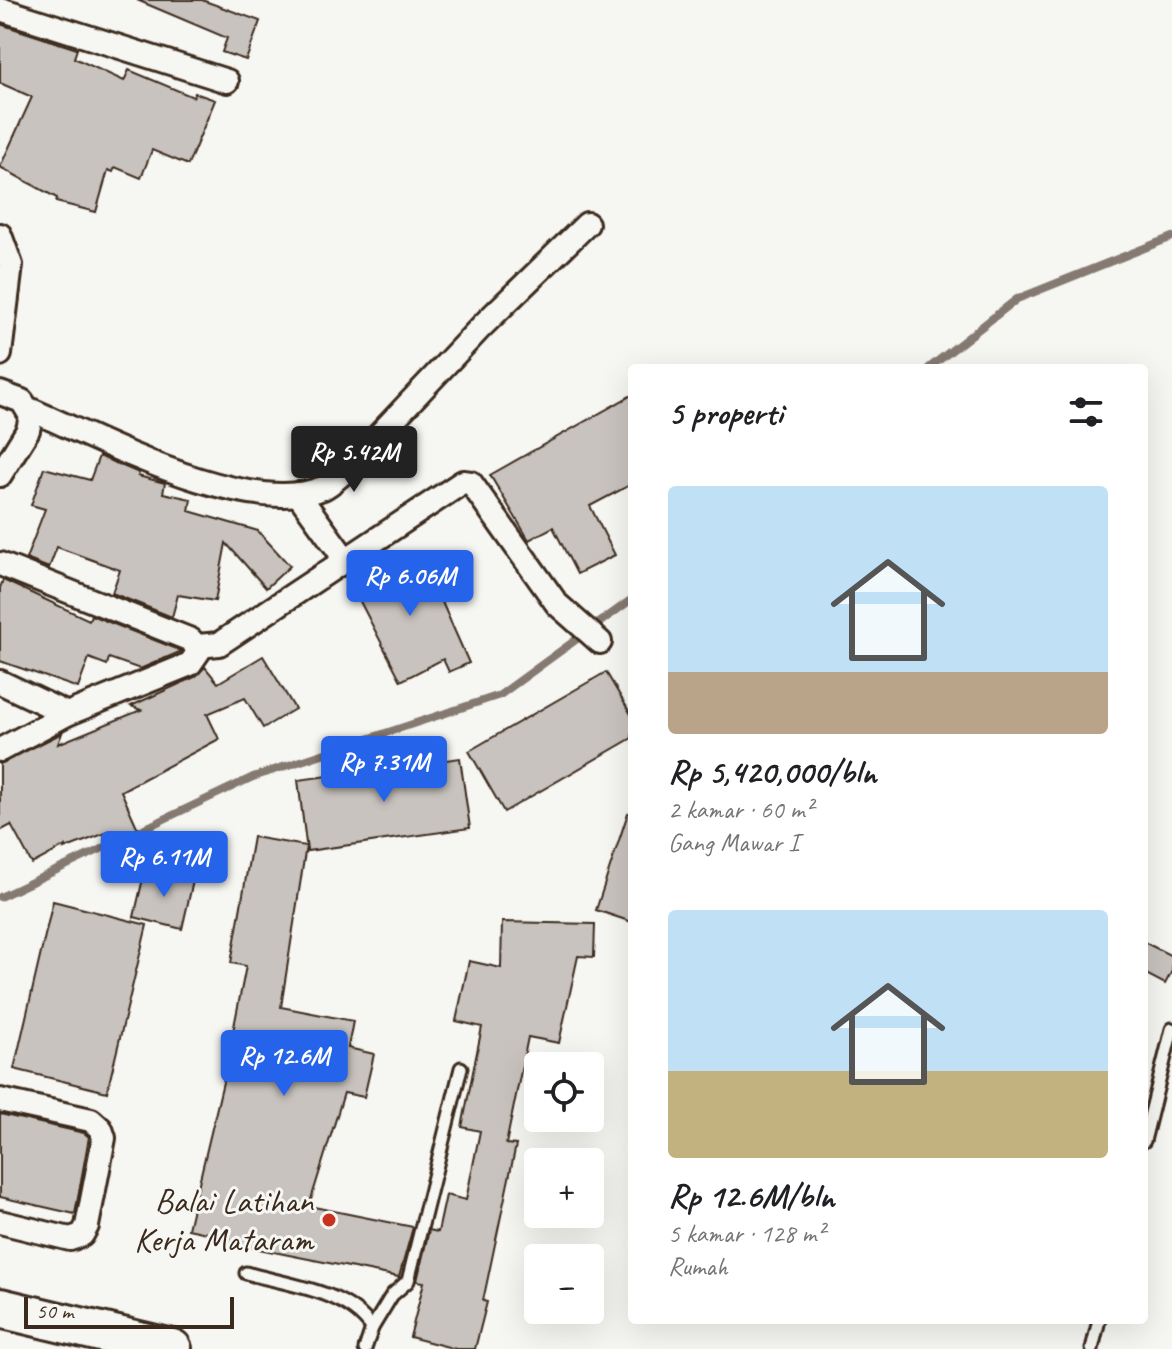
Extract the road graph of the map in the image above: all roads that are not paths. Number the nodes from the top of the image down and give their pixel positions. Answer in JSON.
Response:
{"nodes":[{"id":1,"x":0,"y":9,"type":"edge"},
{"id":2,"x":227,"y":81,"type":"dead end"},
{"id":3,"x":587,"y":224,"type":"dead end"},
{"id":4,"x":0,"y":235,"type":"edge"},
{"id":5,"x":0,"y":354,"type":"edge"},
{"id":6,"x":15,"y":400,"type":"edge"},
{"id":7,"x":0,"y":475,"type":"edge"},
{"id":8,"x":298,"y":494,"type":"junction"},
{"id":9,"x":345,"y":559,"type":"junction"},
{"id":10,"x":0,"y":564,"type":"edge"},
{"id":11,"x":600,"y":642,"type":"dead end"},
{"id":12,"x":198,"y":650,"type":"junction"},
{"id":13,"x":0,"y":682,"type":"edge"},
{"id":14,"x":67,"y":714,"type":"junction"},
{"id":15,"x":0,"y":750,"type":"edge"},
{"id":16,"x":1172,"y":1029,"type":"edge"},
{"id":17,"x":461,"y":1068,"type":"dead end"},
{"id":18,"x":0,"y":1100,"type":"edge"},
{"id":19,"x":1148,"y":1125,"type":"edge"},
{"id":20,"x":0,"y":1222,"type":"edge"},
{"id":21,"x":246,"y":1273,"type":"dead end"},
{"id":22,"x":0,"y":1308,"type":"edge"},
{"id":23,"x":1098,"y":1324,"type":"edge"},
{"id":24,"x":372,"y":1328,"type":"junction"},
{"id":25,"x":172,"y":1349,"type":"edge"},
{"id":26,"x":365,"y":1349,"type":"edge"},
{"id":27,"x":1092,"y":1349,"type":"edge"}],
"edges":[{"from":1,"to":2,"type":"street"},
{"from":3,"to":8,"type":"street"},
{"from":4,"to":5,"type":"street"},
{"from":6,"to":7,"type":"street"},
{"from":6,"to":8,"type":"street"},
{"from":8,"to":9,"type":"street"},
{"from":9,"to":11,"type":"street"},
{"from":9,"to":12,"type":"street"},
{"from":10,"to":12,"type":"street"},
{"from":12,"to":14,"type":"street"},
{"from":13,"to":14,"type":"street"},
{"from":14,"to":15,"type":"street"},
{"from":16,"to":19,"type":"lane"},
{"from":17,"to":24,"type":"lane"},
{"from":18,"to":20,"type":"street"},
{"from":21,"to":24,"type":"lane"},
{"from":22,"to":25,"type":"highway"},
{"from":23,"to":27,"type":"lane"},
{"from":24,"to":26,"type":"lane"}]}
